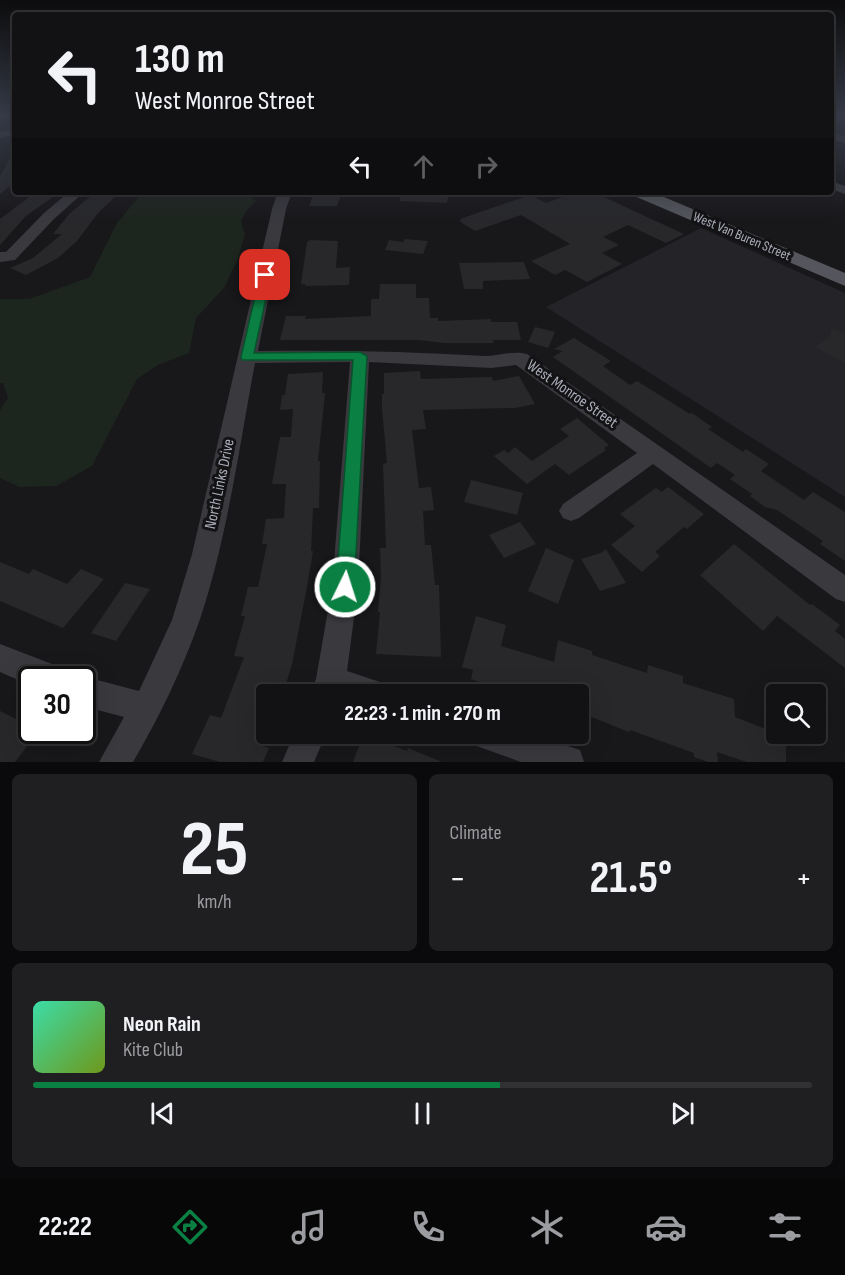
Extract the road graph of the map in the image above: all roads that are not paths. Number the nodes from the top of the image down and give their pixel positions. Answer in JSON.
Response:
{"nodes":[{"id":1,"x":74,"y":195,"type":"edge"},
{"id":2,"x":284,"y":195,"type":"edge"},
{"id":3,"x":645,"y":195,"type":"edge"},
{"id":4,"x":5,"y":257,"type":"edge"},
{"id":5,"x":845,"y":280,"type":"edge"},
{"id":6,"x":360,"y":356,"type":"junction"},
{"id":7,"x":247,"y":357,"type":"junction"},
{"id":8,"x":654,"y":452,"type":"junction"},
{"id":9,"x":571,"y":511,"type":"dead end"},
{"id":10,"x":845,"y":590,"type":"edge"},
{"id":11,"x":0,"y":658,"type":"edge"},
{"id":12,"x":20,"y":666,"type":"edge"},
{"id":13,"x":329,"y":684,"type":"edge"},
{"id":14,"x":96,"y":695,"type":"edge"},
{"id":15,"x":147,"y":708,"type":"junction"},
{"id":16,"x":306,"y":744,"type":"edge"},
{"id":17,"x":515,"y":744,"type":"edge"},
{"id":18,"x":115,"y":762,"type":"edge"},
{"id":19,"x":298,"y":762,"type":"edge"},
{"id":20,"x":568,"y":762,"type":"edge"}],
"edges":[{"from":1,"to":4,"type":"street"},
{"from":2,"to":7,"type":"street","name":"North Links Drive"},
{"from":3,"to":5,"type":"main road","name":"West Van Buren Street"},
{"from":6,"to":7,"type":"street","name":"West Monroe Street"},
{"from":6,"to":8,"type":"street","name":"West Monroe Street"},
{"from":6,"to":13,"type":"street"},
{"from":7,"to":15,"type":"street","name":"North Links Drive"},
{"from":8,"to":9,"type":"street"},
{"from":8,"to":10,"type":"street","name":"West Monroe Street"},
{"from":11,"to":12,"type":"street"},
{"from":14,"to":15,"type":"street"},
{"from":15,"to":18,"type":"street","name":"North Links Drive"},
{"from":16,"to":19,"type":"street"},
{"from":17,"to":20,"type":"street"}]}
